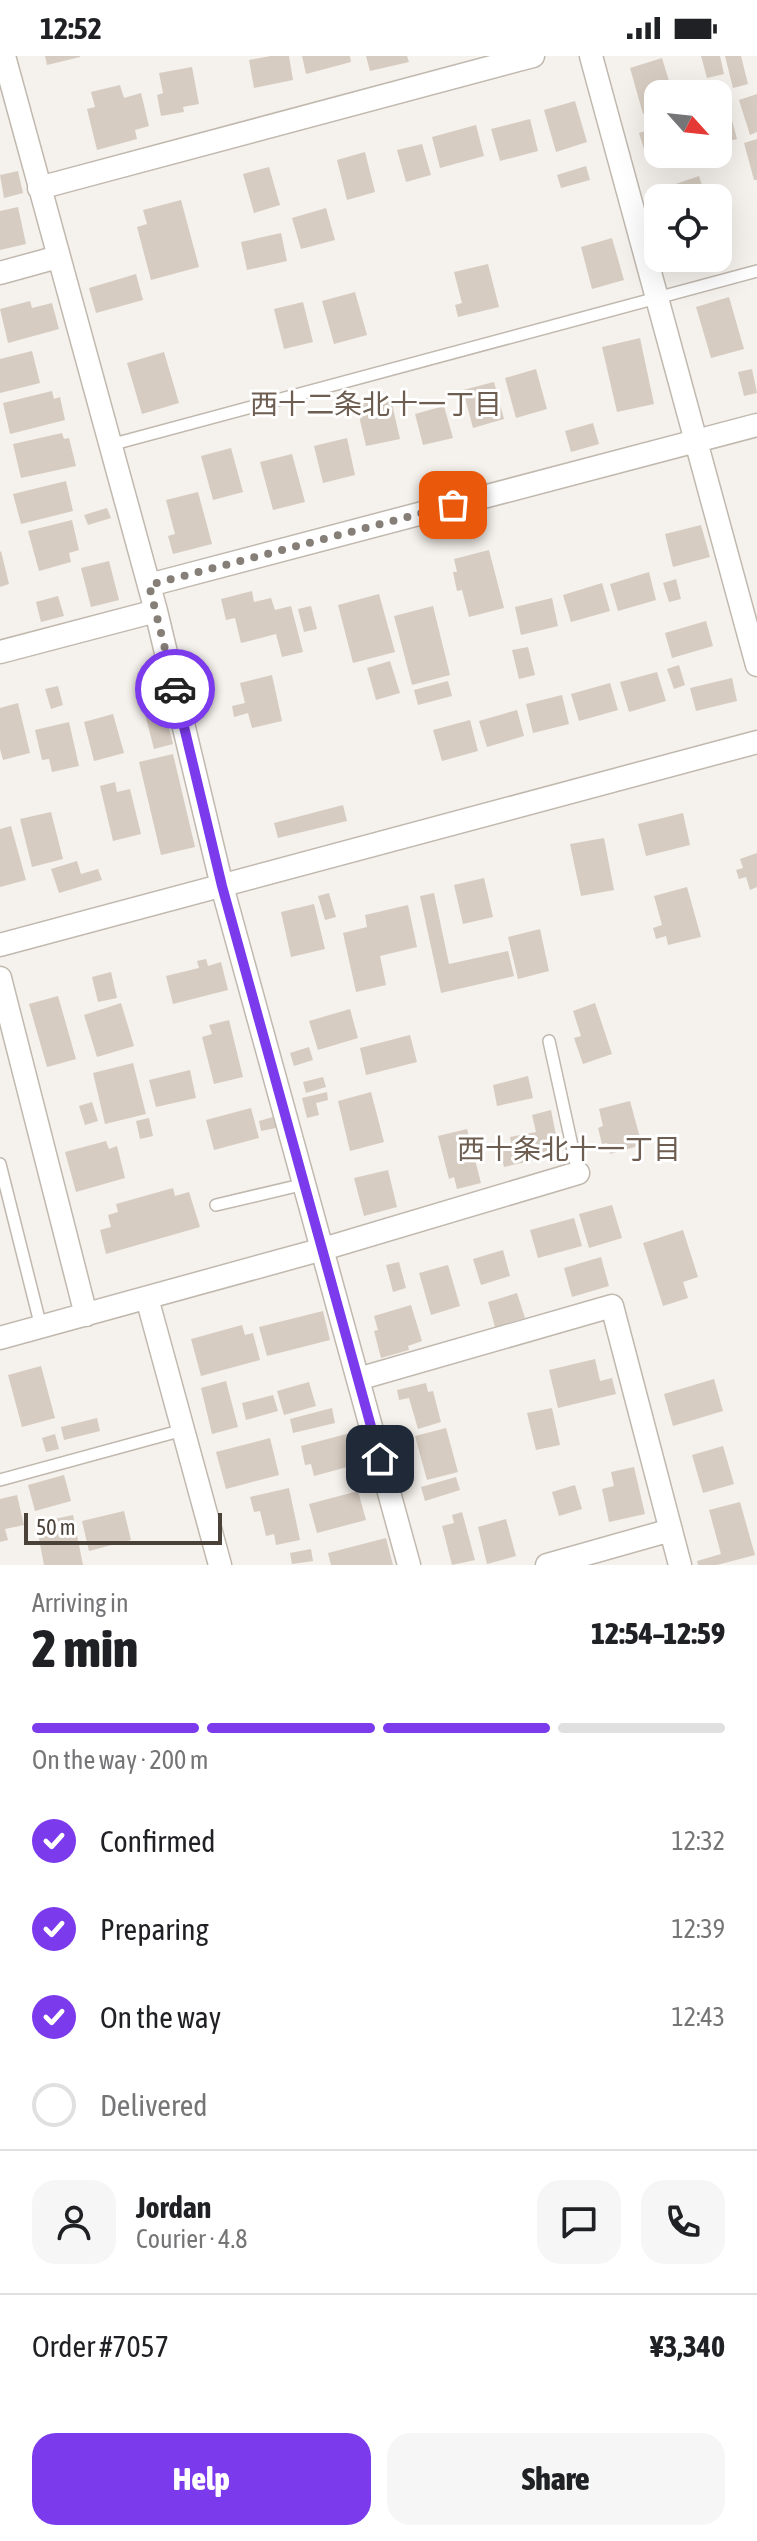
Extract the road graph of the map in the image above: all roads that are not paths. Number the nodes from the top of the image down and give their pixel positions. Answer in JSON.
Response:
{"nodes":[{"id":1,"x":4,"y":56,"type":"edge"},
{"id":2,"x":533,"y":56,"type":"edge"},
{"id":3,"x":591,"y":56,"type":"edge"},
{"id":4,"x":39,"y":188,"type":"junction"},
{"id":5,"x":58,"y":257,"type":"junction"},
{"id":6,"x":757,"y":271,"type":"edge"},
{"id":7,"x":0,"y":273,"type":"edge"},
{"id":8,"x":657,"y":299,"type":"junction"},
{"id":9,"x":757,"y":425,"type":"edge"},
{"id":10,"x":696,"y":441,"type":"junction"},
{"id":11,"x":110,"y":445,"type":"junction"},
{"id":12,"x":149,"y":585,"type":"junction"},
{"id":13,"x":156,"y":611,"type":"junction"},
{"id":14,"x":0,"y":652,"type":"edge"},
{"id":15,"x":757,"y":665,"type":"edge"},
{"id":16,"x":757,"y":742,"type":"edge"},
{"id":17,"x":222,"y":886,"type":"junction"},
{"id":18,"x":0,"y":945,"type":"edge"},
{"id":19,"x":0,"y":978,"type":"edge"},
{"id":20,"x":549,"y":1041,"type":"dead end"},
{"id":21,"x":0,"y":1164,"type":"edge"},
{"id":22,"x":578,"y":1173,"type":"joint"},
{"id":23,"x":305,"y":1184,"type":"junction"},
{"id":24,"x":216,"y":1205,"type":"dead end"},
{"id":25,"x":323,"y":1249,"type":"junction"},
{"id":26,"x":147,"y":1298,"type":"junction"},
{"id":27,"x":86,"y":1315,"type":"junction"},
{"id":28,"x":41,"y":1327,"type":"junction"},
{"id":29,"x":0,"y":1338,"type":"edge"},
{"id":30,"x":358,"y":1379,"type":"junction"},
{"id":31,"x":183,"y":1430,"type":"junction"},
{"id":32,"x":0,"y":1480,"type":"edge"},
{"id":33,"x":671,"y":1530,"type":"junction"},
{"id":34,"x":220,"y":1565,"type":"edge"},
{"id":35,"x":409,"y":1565,"type":"edge"},
{"id":36,"x":547,"y":1565,"type":"edge"},
{"id":37,"x":680,"y":1565,"type":"edge"}],
"edges":[{"from":1,"to":4,"type":"street"},
{"from":2,"to":4,"type":"street"},
{"from":3,"to":8,"type":"street"},
{"from":4,"to":5,"type":"street"},
{"from":5,"to":7,"type":"street"},
{"from":5,"to":11,"type":"street"},
{"from":6,"to":8,"type":"lane"},
{"from":8,"to":10,"type":"street"},
{"from":8,"to":11,"type":"lane"},
{"from":9,"to":10,"type":"street"},
{"from":10,"to":12,"type":"street"},
{"from":10,"to":15,"type":"street"},
{"from":11,"to":12,"type":"street"},
{"from":12,"to":13,"type":"street"},
{"from":13,"to":14,"type":"street"},
{"from":13,"to":17,"type":"street"},
{"from":16,"to":17,"type":"street"},
{"from":17,"to":18,"type":"street"},
{"from":17,"to":23,"type":"street"},
{"from":19,"to":27,"type":"street"},
{"from":20,"to":22,"type":"lane"},
{"from":21,"to":28,"type":"lane"},
{"from":22,"to":25,"type":"street"},
{"from":23,"to":24,"type":"lane"},
{"from":23,"to":25,"type":"street"},
{"from":25,"to":26,"type":"street"},
{"from":25,"to":30,"type":"street"},
{"from":26,"to":27,"type":"street"},
{"from":26,"to":31,"type":"street"},
{"from":27,"to":28,"type":"street"},
{"from":28,"to":29,"type":"street"},
{"from":30,"to":33,"type":"street"},
{"from":30,"to":35,"type":"street"},
{"from":31,"to":32,"type":"lane"},
{"from":31,"to":34,"type":"street"},
{"from":33,"to":36,"type":"street"},
{"from":33,"to":37,"type":"street"}]}
